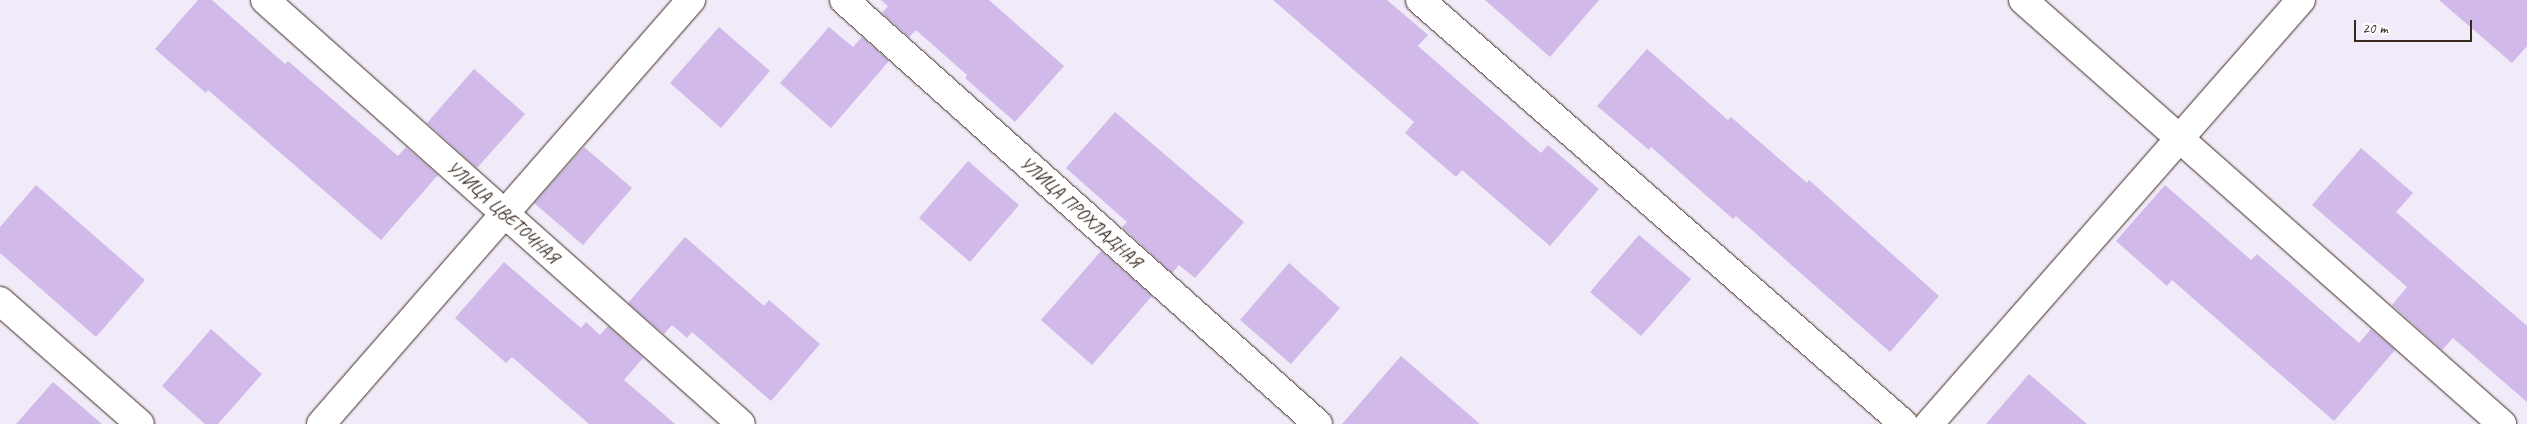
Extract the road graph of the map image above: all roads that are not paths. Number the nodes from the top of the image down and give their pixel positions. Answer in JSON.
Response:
{"nodes":[{"id":1,"x":264,"y":0,"type":"edge"},
{"id":2,"x":691,"y":0,"type":"edge"},
{"id":3,"x":844,"y":0,"type":"edge"},
{"id":4,"x":1420,"y":0,"type":"edge"},
{"id":5,"x":2023,"y":0,"type":"edge"},
{"id":6,"x":2301,"y":0,"type":"edge"},
{"id":7,"x":2180,"y":138,"type":"junction"},
{"id":8,"x":505,"y":214,"type":"junction"},
{"id":9,"x":0,"y":301,"type":"edge"},
{"id":10,"x":140,"y":424,"type":"edge"},
{"id":11,"x":321,"y":424,"type":"edge"},
{"id":12,"x":741,"y":424,"type":"edge"},
{"id":13,"x":1318,"y":424,"type":"edge"},
{"id":14,"x":1904,"y":424,"type":"edge"},
{"id":15,"x":1929,"y":424,"type":"edge"},
{"id":16,"x":2502,"y":424,"type":"edge"}],
"edges":[{"from":1,"to":8,"type":"street","name":"УЛИЦА ЦВЕТОЧНАЯ"},
{"from":2,"to":8,"type":"street"},
{"from":3,"to":13,"type":"street","name":"УЛИЦА ПРОХЛАДНАЯ"},
{"from":4,"to":14,"type":"street"},
{"from":5,"to":7,"type":"street"},
{"from":6,"to":7,"type":"street"},
{"from":7,"to":15,"type":"street"},
{"from":7,"to":16,"type":"street"},
{"from":8,"to":11,"type":"street"},
{"from":8,"to":12,"type":"street","name":"УЛИЦА ЦВЕТОЧНАЯ"},
{"from":9,"to":10,"type":"street"}]}
